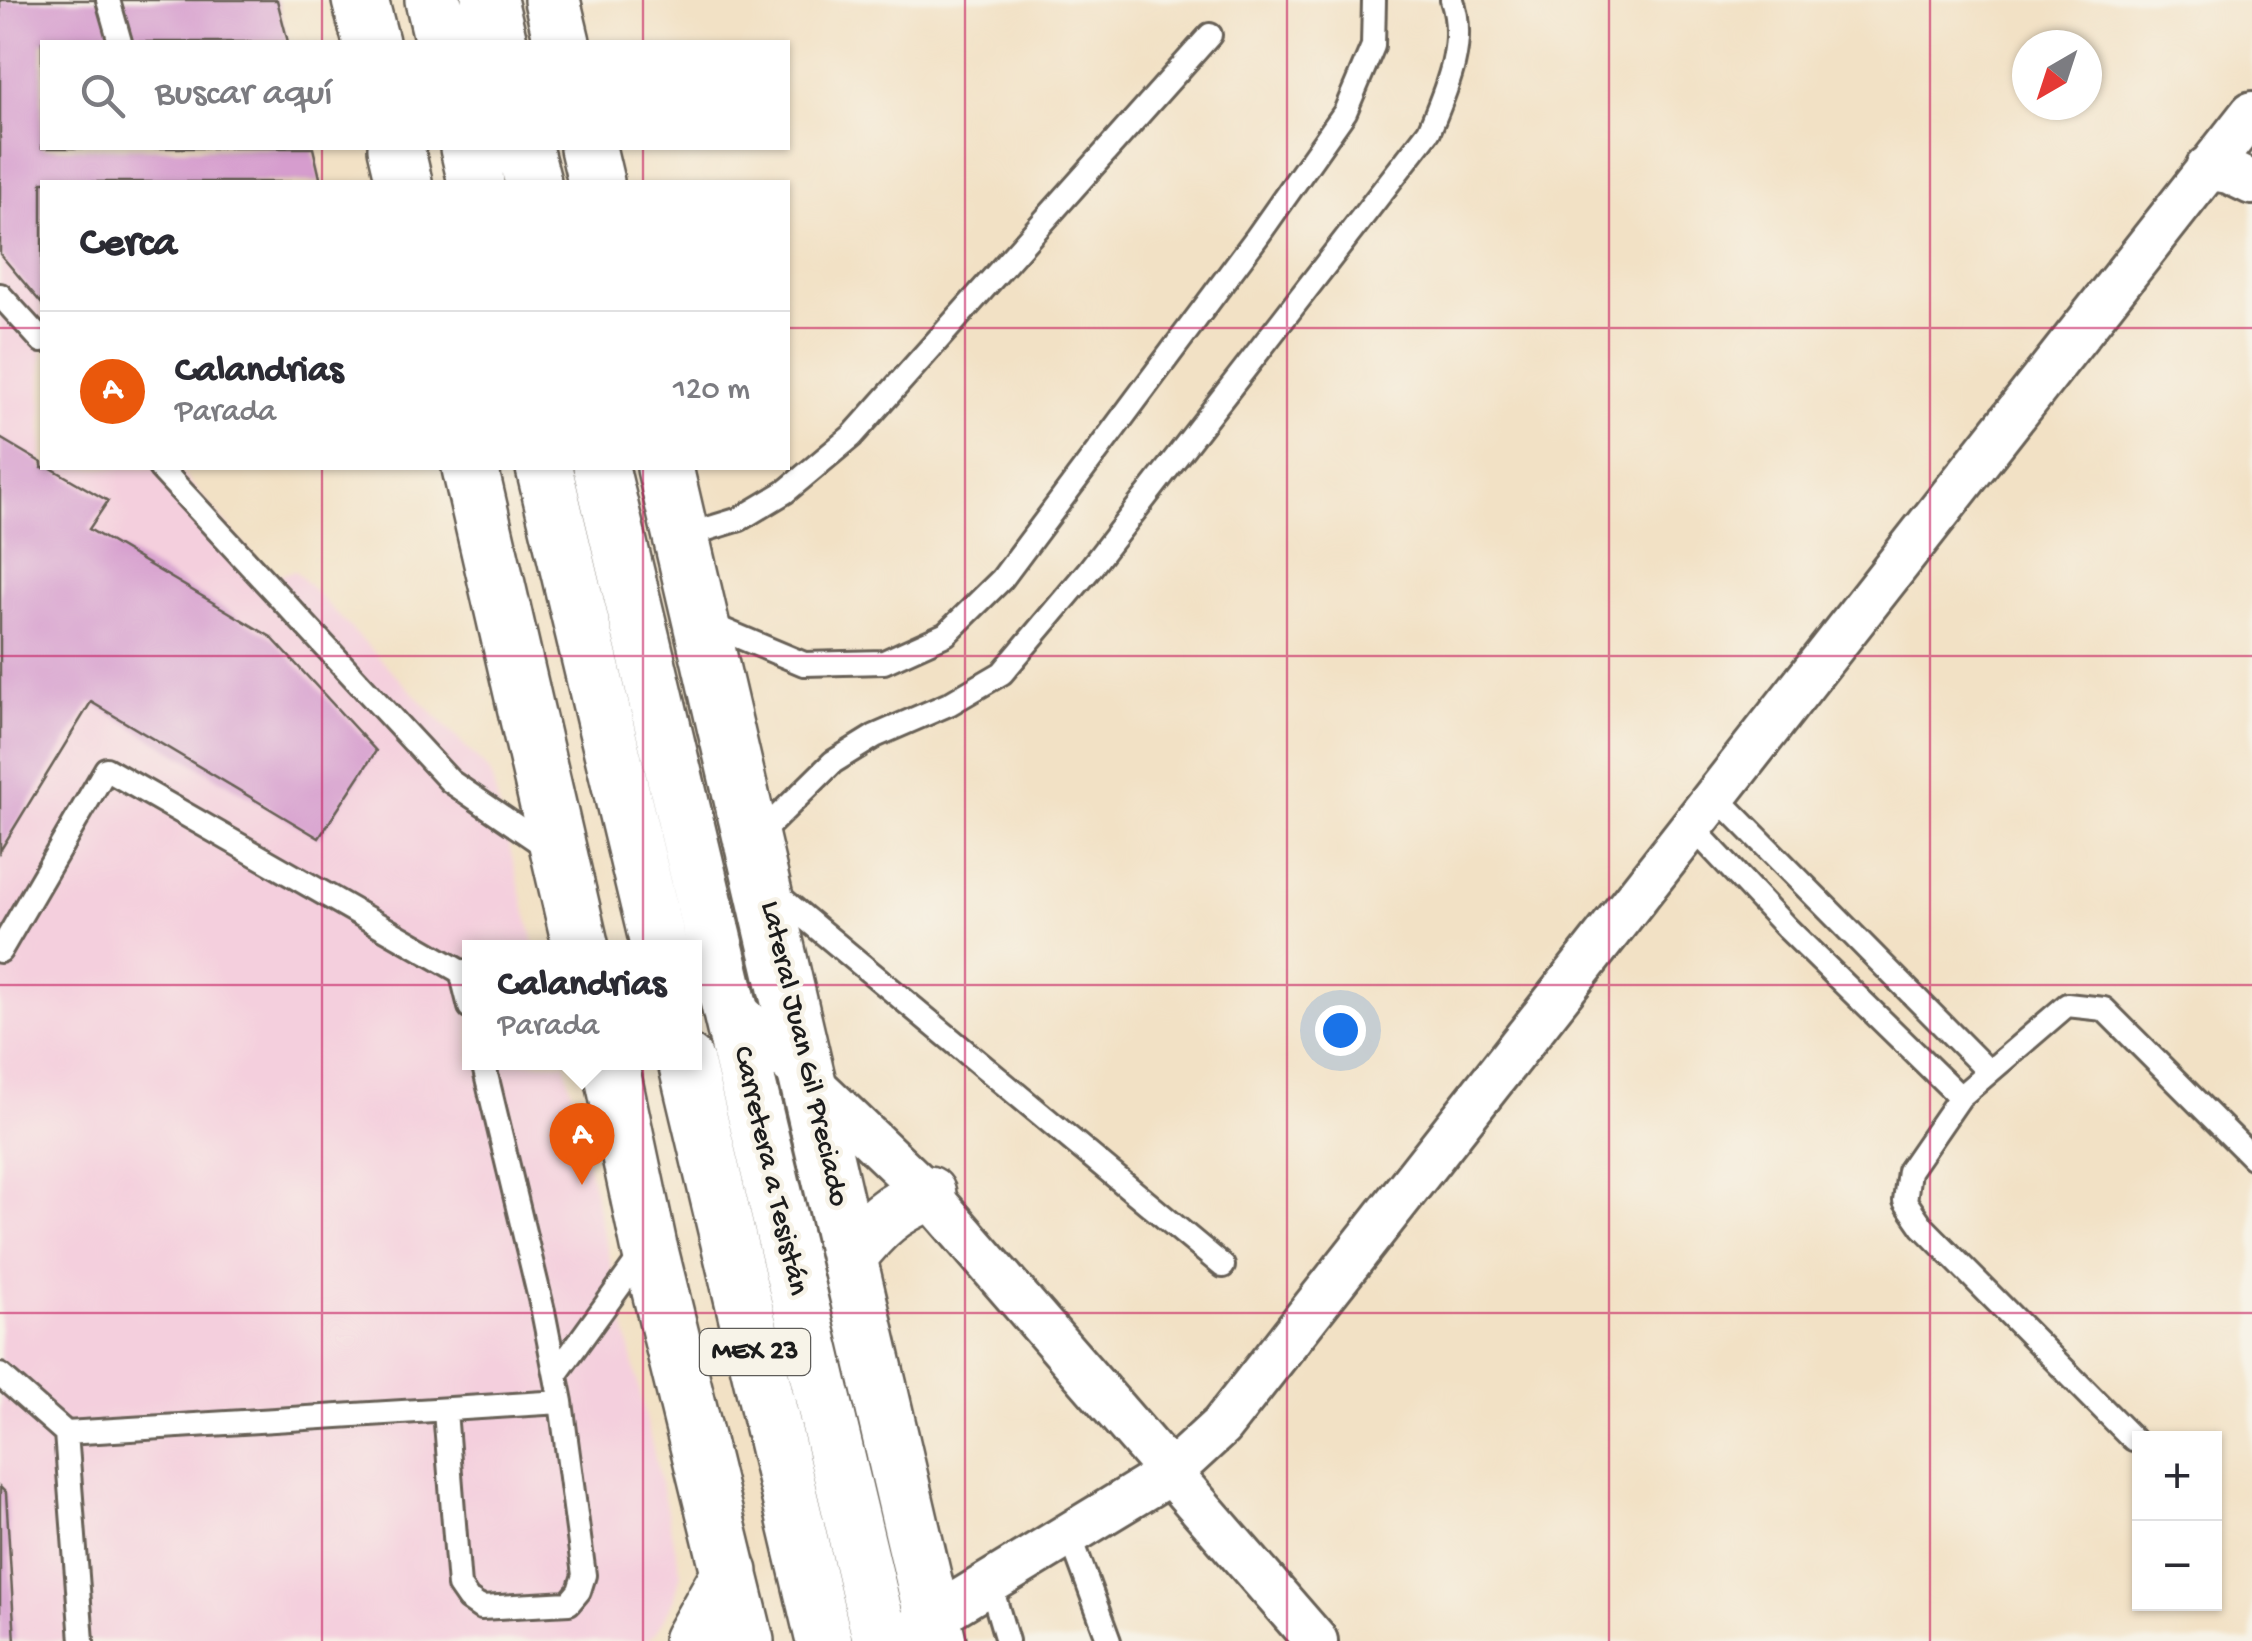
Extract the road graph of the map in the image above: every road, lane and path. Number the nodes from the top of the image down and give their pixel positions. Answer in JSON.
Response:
{"nodes":[{"id":1,"x":108,"y":0,"type":"edge"},
{"id":2,"x":360,"y":0,"type":"edge"},
{"id":3,"x":432,"y":0,"type":"edge"},
{"id":4,"x":489,"y":0,"type":"edge"},
{"id":5,"x":552,"y":0,"type":"edge"},
{"id":6,"x":1374,"y":0,"type":"edge"},
{"id":7,"x":1452,"y":0,"type":"edge"},
{"id":8,"x":1210,"y":34,"type":"dead end"},
{"id":9,"x":119,"y":40,"type":"edge"},
{"id":10,"x":370,"y":40,"type":"edge"},
{"id":11,"x":442,"y":40,"type":"edge"},
{"id":12,"x":499,"y":40,"type":"edge"},
{"id":13,"x":562,"y":40,"type":"edge"},
{"id":14,"x":2251,"y":115,"type":"edge"},
{"id":15,"x":396,"y":150,"type":"edge"},
{"id":16,"x":468,"y":150,"type":"edge"},
{"id":17,"x":524,"y":150,"type":"edge"},
{"id":18,"x":588,"y":150,"type":"edge"},
{"id":19,"x":2207,"y":168,"type":"junction"},
{"id":20,"x":404,"y":180,"type":"edge"},
{"id":21,"x":476,"y":180,"type":"edge"},
{"id":22,"x":532,"y":180,"type":"edge"},
{"id":23,"x":596,"y":180,"type":"edge"},
{"id":24,"x":2252,"y":183,"type":"edge"},
{"id":25,"x":0,"y":295,"type":"edge"},
{"id":26,"x":40,"y":339,"type":"edge"},
{"id":27,"x":162,"y":470,"type":"edge"},
{"id":28,"x":470,"y":470,"type":"edge"},
{"id":29,"x":544,"y":470,"type":"edge"},
{"id":30,"x":601,"y":470,"type":"edge"},
{"id":31,"x":665,"y":470,"type":"edge"},
{"id":32,"x":681,"y":537,"type":"junction"},
{"id":33,"x":701,"y":621,"type":"junction"},
{"id":34,"x":1705,"y":813,"type":"junction"},
{"id":35,"x":558,"y":855,"type":"junction"},
{"id":36,"x":759,"y":862,"type":"junction"},
{"id":37,"x":1796,"y":878,"type":"junction"},
{"id":38,"x":1768,"y":907,"type":"junction"},
{"id":39,"x":580,"y":940,"type":"edge"},
{"id":40,"x":657,"y":940,"type":"edge"},
{"id":41,"x":1858,"y":940,"type":"junction"},
{"id":42,"x":0,"y":952,"type":"edge"},
{"id":43,"x":1829,"y":969,"type":"junction"},
{"id":44,"x":462,"y":972,"type":"edge"},
{"id":45,"x":729,"y":1004,"type":"junction"},
{"id":46,"x":486,"y":1070,"type":"edge"},
{"id":47,"x":612,"y":1070,"type":"edge"},
{"id":48,"x":688,"y":1070,"type":"edge"},
{"id":49,"x":1989,"y":1072,"type":"junction"},
{"id":50,"x":804,"y":1078,"type":"junction"},
{"id":51,"x":1960,"y":1097,"type":"junction"},
{"id":52,"x":2252,"y":1156,"type":"edge"},
{"id":53,"x":928,"y":1194,"type":"junction"},
{"id":54,"x":648,"y":1246,"type":"junction"},
{"id":55,"x":850,"y":1254,"type":"junction"},
{"id":56,"x":1223,"y":1266,"type":"dead end"},
{"id":57,"x":556,"y":1374,"type":"junction"},
{"id":58,"x":0,"y":1375,"type":"edge"},
{"id":59,"x":562,"y":1402,"type":"junction"},
{"id":60,"x":445,"y":1411,"type":"junction"},
{"id":61,"x":66,"y":1433,"type":"junction"},
{"id":62,"x":2132,"y":1438,"type":"edge"},
{"id":63,"x":1170,"y":1473,"type":"junction"},
{"id":64,"x":1070,"y":1535,"type":"junction"},
{"id":65,"x":730,"y":1572,"type":"junction"},
{"id":66,"x":990,"y":1583,"type":"junction"},
{"id":67,"x":921,"y":1633,"type":"edge"},
{"id":68,"x":82,"y":1641,"type":"edge"},
{"id":69,"x":691,"y":1641,"type":"edge"},
{"id":70,"x":746,"y":1641,"type":"edge"},
{"id":71,"x":824,"y":1641,"type":"edge"},
{"id":72,"x":881,"y":1641,"type":"edge"},
{"id":73,"x":1007,"y":1641,"type":"edge"},
{"id":74,"x":1109,"y":1641,"type":"edge"},
{"id":75,"x":1316,"y":1641,"type":"edge"}],
"edges":[{"from":1,"to":9,"type":"lane"},
{"from":2,"to":10,"type":"main road"},
{"from":3,"to":11,"type":"main road"},
{"from":4,"to":12,"type":"main road"},
{"from":5,"to":13,"type":"main road"},
{"from":6,"to":33,"type":"lane"},
{"from":7,"to":36,"type":"lane"},
{"from":8,"to":32,"type":"lane"},
{"from":14,"to":19,"type":"street"},
{"from":15,"to":20,"type":"main road"},
{"from":16,"to":21,"type":"main road"},
{"from":17,"to":22,"type":"main road"},
{"from":18,"to":23,"type":"main road"},
{"from":19,"to":24,"type":"street"},
{"from":19,"to":34,"type":"street"},
{"from":25,"to":26,"type":"lane"},
{"from":27,"to":35,"type":"lane"},
{"from":28,"to":35,"type":"main road"},
{"from":29,"to":40,"type":"main road"},
{"from":30,"to":45,"type":"main road","name":"Carretera a Tesistán","number":"MEX 23"},
{"from":31,"to":32,"type":"main road","name":"Lateral Juan Gil Preciado"},
{"from":32,"to":33,"type":"main road","name":"Lateral Juan Gil Preciado"},
{"from":33,"to":36,"type":"main road","name":"Lateral Juan Gil Preciado"},
{"from":34,"to":37,"type":"lane"},
{"from":34,"to":38,"type":"lane"},
{"from":34,"to":63,"type":"street"},
{"from":35,"to":39,"type":"main road"},
{"from":36,"to":50,"type":"main road","name":"Lateral Juan Gil Preciado"},
{"from":36,"to":56,"type":"lane"},
{"from":37,"to":38,"type":"lane"},
{"from":37,"to":41,"type":"lane"},
{"from":38,"to":43,"type":"lane"},
{"from":41,"to":43,"type":"lane"},
{"from":41,"to":49,"type":"lane"},
{"from":42,"to":44,"type":"lane"},
{"from":43,"to":51,"type":"lane"},
{"from":45,"to":50,"type":"street"},
{"from":45,"to":72,"type":"main road","name":"Carretera a Tesistán","number":"MEX 23"},
{"from":46,"to":57,"type":"lane"},
{"from":47,"to":54,"type":"main road"},
{"from":48,"to":71,"type":"main road","name":"Carretera a Tesistán","number":"MEX 23"},
{"from":49,"to":51,"type":"lane"},
{"from":49,"to":52,"type":"lane"},
{"from":50,"to":53,"type":"street"},
{"from":50,"to":55,"type":"main road","name":"Lateral Juan Gil Preciado"},
{"from":51,"to":62,"type":"lane"},
{"from":53,"to":55,"type":"main road"},
{"from":53,"to":63,"type":"street"},
{"from":54,"to":57,"type":"lane"},
{"from":54,"to":65,"type":"main road"},
{"from":55,"to":67,"type":"main road","name":"Lateral Juan Gil Preciado"},
{"from":57,"to":59,"type":"lane"},
{"from":58,"to":61,"type":"lane"},
{"from":59,"to":60,"type":"lane"},
{"from":59,"to":60,"type":"lane"},
{"from":60,"to":61,"type":"lane"},
{"from":61,"to":68,"type":"lane"},
{"from":63,"to":64,"type":"street"},
{"from":63,"to":75,"type":"street"},
{"from":64,"to":66,"type":"street"},
{"from":64,"to":74,"type":"lane"},
{"from":65,"to":69,"type":"main road"},
{"from":65,"to":70,"type":"main road"},
{"from":66,"to":67,"type":"street"},
{"from":66,"to":73,"type":"lane"}]}
